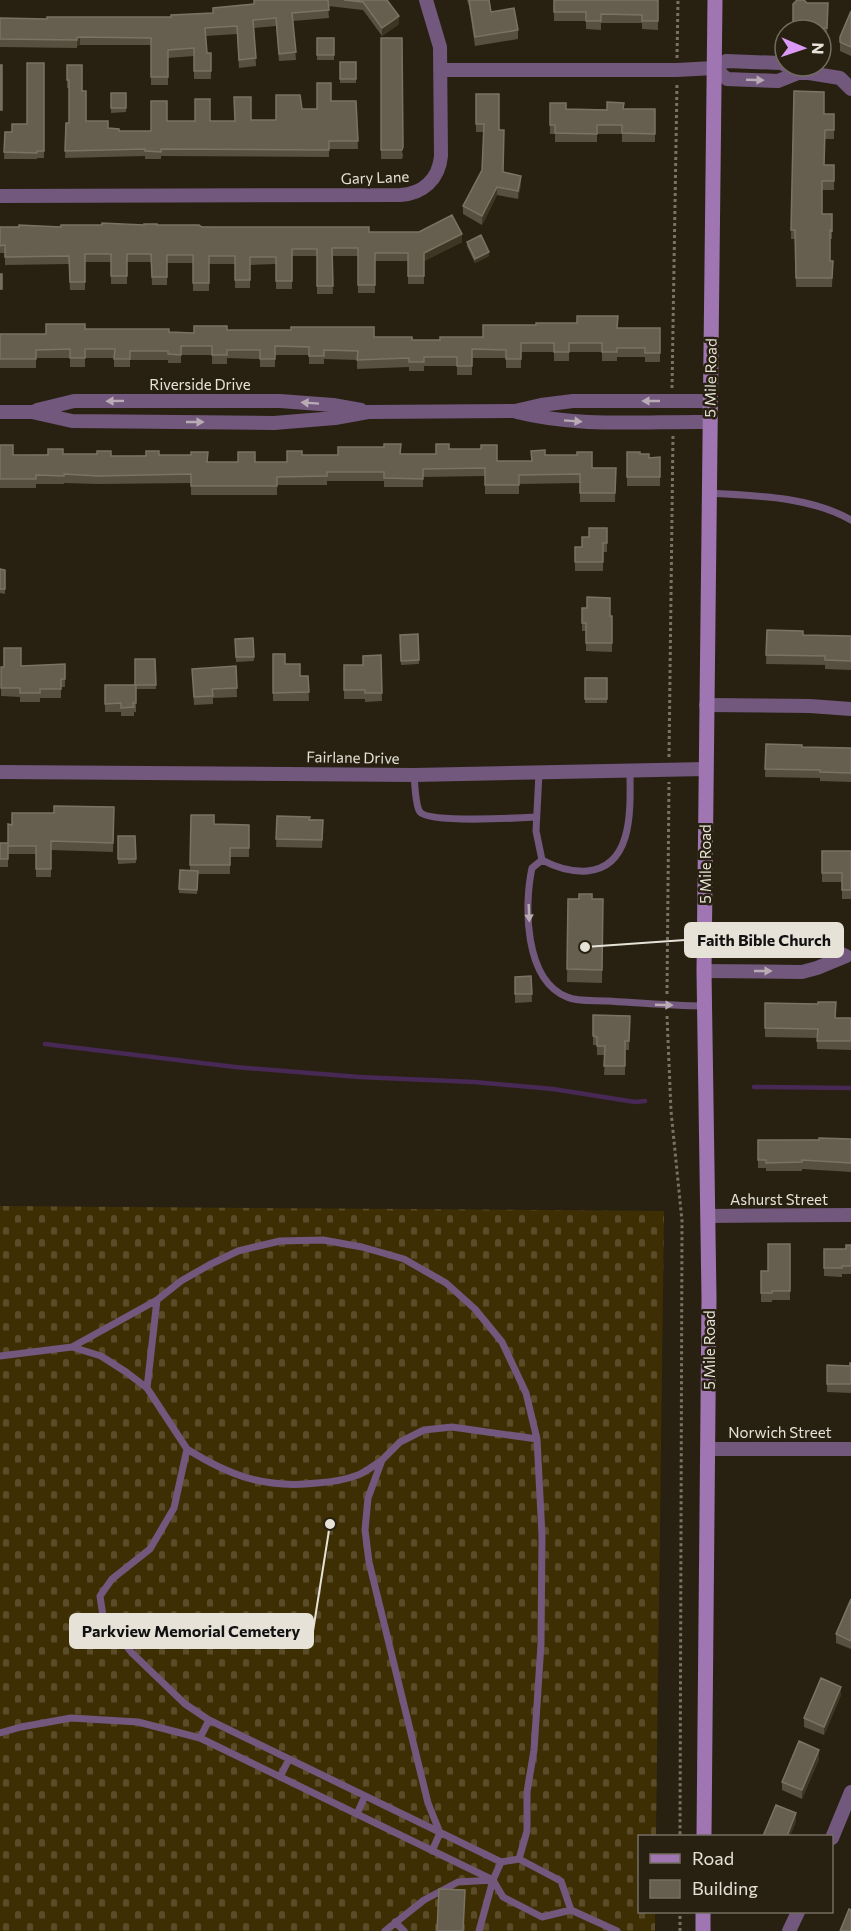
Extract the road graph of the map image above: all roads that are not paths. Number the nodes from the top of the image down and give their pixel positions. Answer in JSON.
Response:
{"nodes":[{"id":1,"x":426,"y":0,"type":"edge"},
{"id":2,"x":715,"y":0,"type":"edge"},
{"id":3,"x":714,"y":68,"type":"junction"},
{"id":4,"x":440,"y":70,"type":"junction"},
{"id":5,"x":833,"y":77,"type":"edge"},
{"id":6,"x":781,"y":78,"type":"edge"},
{"id":7,"x":851,"y":88,"type":"edge"},
{"id":8,"x":0,"y":196,"type":"edge"},
{"id":9,"x":710,"y":401,"type":"junction"},
{"id":10,"x":515,"y":411,"type":"junction"},
{"id":11,"x":0,"y":412,"type":"edge"},
{"id":12,"x":32,"y":412,"type":"junction"},
{"id":13,"x":368,"y":412,"type":"junction"},
{"id":14,"x":709,"y":422,"type":"junction"},
{"id":15,"x":709,"y":493,"type":"junction"},
{"id":16,"x":851,"y":520,"type":"edge"},
{"id":17,"x":706,"y":705,"type":"junction"},
{"id":18,"x":851,"y":709,"type":"edge"},
{"id":19,"x":706,"y":769,"type":"junction"},
{"id":20,"x":630,"y":770,"type":"junction"},
{"id":21,"x":0,"y":772,"type":"edge"},
{"id":22,"x":539,"y":772,"type":"junction"},
{"id":23,"x":414,"y":774,"type":"junction"},
{"id":24,"x":537,"y":817,"type":"junction"},
{"id":25,"x":542,"y":860,"type":"junction"},
{"id":26,"x":705,"y":936,"type":"junction"},
{"id":27,"x":849,"y":956,"type":"edge"},
{"id":28,"x":704,"y":971,"type":"junction"},
{"id":29,"x":705,"y":1006,"type":"junction"},
{"id":30,"x":851,"y":1215,"type":"edge"},
{"id":31,"x":708,"y":1216,"type":"junction"},
{"id":32,"x":157,"y":1300,"type":"junction"},
{"id":33,"x":72,"y":1347,"type":"junction"},
{"id":34,"x":0,"y":1356,"type":"edge"},
{"id":35,"x":147,"y":1388,"type":"junction"},
{"id":36,"x":537,"y":1439,"type":"junction"},
{"id":37,"x":187,"y":1449,"type":"junction"},
{"id":38,"x":708,"y":1449,"type":"junction"},
{"id":39,"x":851,"y":1449,"type":"edge"},
{"id":40,"x":382,"y":1460,"type":"junction"},
{"id":41,"x":209,"y":1720,"type":"junction"},
{"id":42,"x":0,"y":1733,"type":"edge"},
{"id":43,"x":200,"y":1738,"type":"junction"},
{"id":44,"x":289,"y":1759,"type":"junction"},
{"id":45,"x":280,"y":1777,"type":"junction"},
{"id":46,"x":851,"y":1792,"type":"edge"},
{"id":47,"x":365,"y":1796,"type":"junction"},
{"id":48,"x":357,"y":1814,"type":"junction"},
{"id":49,"x":440,"y":1833,"type":"junction"},
{"id":50,"x":704,"y":1835,"type":"edge"},
{"id":51,"x":832,"y":1835,"type":"edge"},
{"id":52,"x":432,"y":1851,"type":"junction"},
{"id":53,"x":519,"y":1859,"type":"junction"},
{"id":54,"x":501,"y":1862,"type":"junction"},
{"id":55,"x":493,"y":1880,"type":"junction"},
{"id":56,"x":571,"y":1910,"type":"junction"},
{"id":57,"x":703,"y":1913,"type":"edge"},
{"id":58,"x":797,"y":1913,"type":"edge"},
{"id":59,"x":395,"y":1922,"type":"junction"},
{"id":60,"x":385,"y":1931,"type":"edge"},
{"id":61,"x":404,"y":1931,"type":"edge"},
{"id":62,"x":479,"y":1931,"type":"edge"},
{"id":63,"x":617,"y":1931,"type":"edge"},
{"id":64,"x":703,"y":1931,"type":"edge"},
{"id":65,"x":789,"y":1931,"type":"edge"}],
"edges":[{"from":1,"to":4,"type":"street","name":"Gary Lane"},
{"from":2,"to":3,"type":"main road","name":"5 Mile Road"},
{"from":3,"to":4,"type":"street"},
{"from":3,"to":6,"type":"street"},
{"from":3,"to":9,"type":"main road","name":"5 Mile Road"},
{"from":4,"to":8,"type":"street","name":"Gary Lane"},
{"from":5,"to":7,"type":"street"},
{"from":9,"to":10,"type":"street","name":"Riverside Drive","one_way":true},
{"from":9,"to":14,"type":"main road","name":"5 Mile Road"},
{"from":10,"to":13,"type":"street","name":"Riverside Drive"},
{"from":10,"to":14,"type":"street","name":"Riverside Drive","one_way":true},
{"from":11,"to":12,"type":"street","name":"Riverside Drive"},
{"from":12,"to":13,"type":"street","name":"Riverside Drive","one_way":true},
{"from":13,"to":12,"type":"street","name":"Riverside Drive","one_way":true},
{"from":14,"to":15,"type":"main road","name":"5 Mile Road"},
{"from":15,"to":16,"type":"lane"},
{"from":15,"to":17,"type":"main road","name":"5 Mile Road"},
{"from":17,"to":18,"type":"street"},
{"from":17,"to":19,"type":"main road","name":"5 Mile Road"},
{"from":19,"to":20,"type":"street","name":"Fairlane Drive"},
{"from":19,"to":26,"type":"main road","name":"5 Mile Road"},
{"from":20,"to":22,"type":"street","name":"Fairlane Drive"},
{"from":20,"to":25,"type":"lane"},
{"from":21,"to":23,"type":"street","name":"Fairlane Drive"},
{"from":22,"to":23,"type":"street","name":"Fairlane Drive"},
{"from":22,"to":24,"type":"lane"},
{"from":23,"to":24,"type":"lane"},
{"from":24,"to":25,"type":"lane"},
{"from":25,"to":29,"type":"lane","one_way":true},
{"from":26,"to":27,"type":"street"},
{"from":26,"to":28,"type":"main road","name":"5 Mile Road"},
{"from":28,"to":27,"type":"street","one_way":true},
{"from":28,"to":29,"type":"main road","name":"5 Mile Road"},
{"from":29,"to":31,"type":"main road","name":"5 Mile Road"},
{"from":30,"to":31,"type":"street","name":"Ashurst Street"},
{"from":31,"to":38,"type":"main road","name":"5 Mile Road"},
{"from":32,"to":33,"type":"lane"},
{"from":32,"to":35,"type":"lane"},
{"from":32,"to":36,"type":"lane"},
{"from":33,"to":34,"type":"lane"},
{"from":33,"to":35,"type":"lane"},
{"from":35,"to":37,"type":"lane"},
{"from":36,"to":40,"type":"lane"},
{"from":36,"to":53,"type":"lane"},
{"from":37,"to":40,"type":"lane"},
{"from":37,"to":41,"type":"lane"},
{"from":38,"to":39,"type":"street","name":"Norwich Street"},
{"from":38,"to":50,"type":"main road","name":"5 Mile Road"},
{"from":40,"to":49,"type":"lane"},
{"from":41,"to":43,"type":"lane"},
{"from":41,"to":44,"type":"lane"},
{"from":42,"to":43,"type":"lane"},
{"from":43,"to":45,"type":"lane"},
{"from":44,"to":45,"type":"lane"},
{"from":44,"to":47,"type":"lane"},
{"from":45,"to":48,"type":"lane"},
{"from":46,"to":51,"type":"street"},
{"from":47,"to":48,"type":"lane"},
{"from":47,"to":49,"type":"lane"},
{"from":48,"to":52,"type":"lane"},
{"from":49,"to":52,"type":"lane"},
{"from":49,"to":54,"type":"lane"},
{"from":52,"to":55,"type":"lane"},
{"from":53,"to":54,"type":"lane"},
{"from":53,"to":56,"type":"lane"},
{"from":54,"to":55,"type":"lane"},
{"from":55,"to":56,"type":"lane"},
{"from":55,"to":59,"type":"lane"},
{"from":55,"to":62,"type":"lane"},
{"from":56,"to":63,"type":"lane"},
{"from":57,"to":64,"type":"main road"},
{"from":58,"to":65,"type":"street"},
{"from":59,"to":60,"type":"lane"},
{"from":59,"to":61,"type":"lane"}]}
